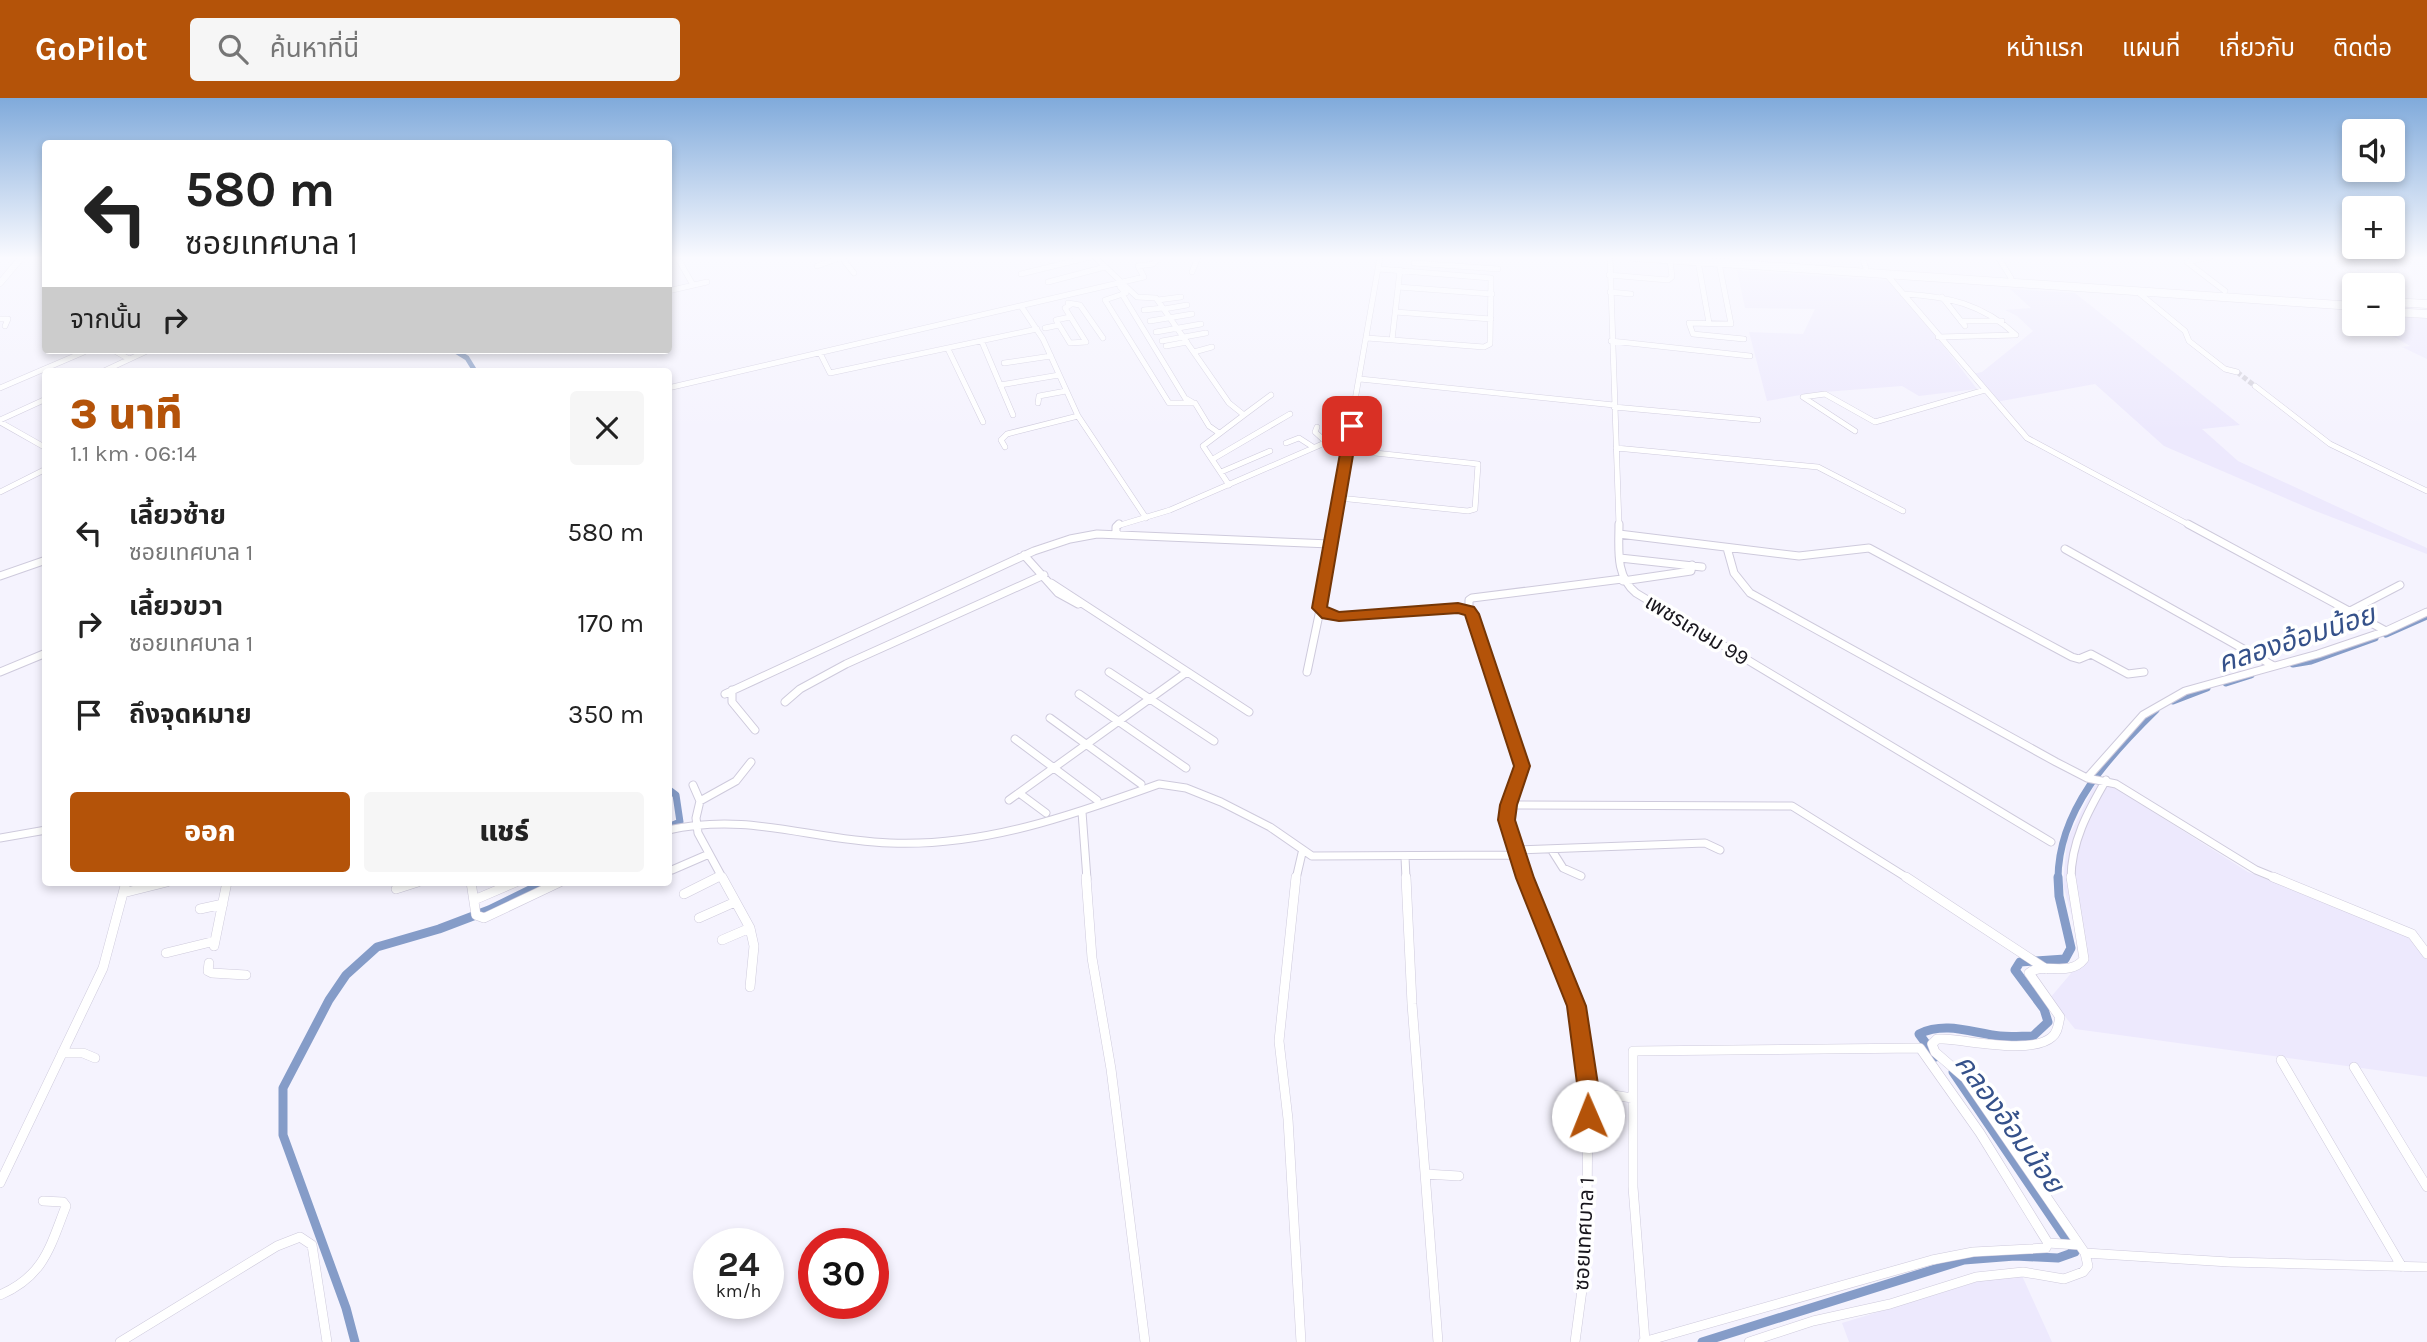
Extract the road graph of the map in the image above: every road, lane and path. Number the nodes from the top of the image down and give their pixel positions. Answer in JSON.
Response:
{"nodes":[{"id":1,"x":982,"y":315,"type":"edge"},
{"id":2,"x":1027,"y":315,"type":"edge"},
{"id":3,"x":1087,"y":315,"type":"edge"},
{"id":4,"x":1114,"y":315,"type":"edge"},
{"id":5,"x":1135,"y":315,"type":"edge"},
{"id":6,"x":1168,"y":315,"type":"edge"},
{"id":7,"x":1186,"y":315,"type":"edge"},
{"id":8,"x":1371,"y":315,"type":"edge"},
{"id":9,"x":1395,"y":315,"type":"edge"},
{"id":10,"x":1432,"y":315,"type":"edge"},
{"id":11,"x":1491,"y":315,"type":"edge"},
{"id":12,"x":1610,"y":315,"type":"edge"},
{"id":13,"x":1708,"y":315,"type":"edge"},
{"id":14,"x":1729,"y":315,"type":"edge"},
{"id":15,"x":1920,"y":315,"type":"edge"},
{"id":16,"x":1956,"y":315,"type":"edge"},
{"id":17,"x":1993,"y":315,"type":"edge"},
{"id":18,"x":2166,"y":315,"type":"edge"},
{"id":19,"x":1070,"y":317,"type":"joint"},
{"id":20,"x":1171,"y":318,"type":"junction"},
{"id":21,"x":0,"y":319,"type":"edge"},
{"id":22,"x":1491,"y":320,"type":"junction"},
{"id":23,"x":1150,"y":321,"type":"dead end"},
{"id":24,"x":2003,"y":321,"type":"junction"},
{"id":25,"x":1709,"y":323,"type":"junction"},
{"id":26,"x":1201,"y":324,"type":"dead end"},
{"id":27,"x":1059,"y":325,"type":"junction"},
{"id":28,"x":5,"y":326,"type":"dead end"},
{"id":29,"x":1045,"y":328,"type":"dead end"},
{"id":30,"x":1177,"y":328,"type":"junction"},
{"id":31,"x":1037,"y":330,"type":"junction"},
{"id":32,"x":1156,"y":332,"type":"dead end"},
{"id":33,"x":1206,"y":334,"type":"dead end"},
{"id":34,"x":1938,"y":337,"type":"junction"},
{"id":35,"x":1103,"y":338,"type":"dead end"},
{"id":36,"x":1367,"y":338,"type":"junction"},
{"id":37,"x":1744,"y":339,"type":"dead end"},
{"id":38,"x":1185,"y":340,"type":"junction"},
{"id":39,"x":1392,"y":340,"type":"junction"},
{"id":40,"x":1611,"y":341,"type":"junction"},
{"id":41,"x":982,"y":342,"type":"junction"},
{"id":42,"x":1164,"y":343,"type":"dead end"},
{"id":43,"x":1212,"y":347,"type":"dead end"},
{"id":44,"x":948,"y":349,"type":"junction"},
{"id":45,"x":1194,"y":352,"type":"junction"},
{"id":46,"x":820,"y":353,"type":"junction"},
{"id":47,"x":82,"y":354,"type":"edge"},
{"id":48,"x":120,"y":354,"type":"edge"},
{"id":49,"x":140,"y":354,"type":"edge"},
{"id":50,"x":1051,"y":356,"type":"junction"},
{"id":51,"x":1750,"y":356,"type":"dead end"},
{"id":52,"x":129,"y":359,"type":"junction"},
{"id":53,"x":1004,"y":363,"type":"dead end"},
{"id":54,"x":48,"y":368,"type":"edge"},
{"id":55,"x":110,"y":368,"type":"edge"},
{"id":56,"x":42,"y":371,"type":"edge"},
{"id":57,"x":2237,"y":372,"type":"tunnel mouth"},
{"id":58,"x":1059,"y":375,"type":"junction"},
{"id":59,"x":1360,"y":379,"type":"junction"},
{"id":60,"x":1000,"y":385,"type":"junction"},
{"id":61,"x":2255,"y":386,"type":"tunnel mouth"},
{"id":62,"x":672,"y":387,"type":"edge"},
{"id":63,"x":0,"y":388,"type":"edge"},
{"id":64,"x":1985,"y":390,"type":"junction"},
{"id":65,"x":1066,"y":391,"type":"junction"},
{"id":66,"x":1271,"y":395,"type":"dead end"},
{"id":67,"x":42,"y":401,"type":"edge"},
{"id":68,"x":1192,"y":402,"type":"junction"},
{"id":69,"x":1038,"y":404,"type":"dead end"},
{"id":70,"x":1614,"y":406,"type":"junction"},
{"id":71,"x":1290,"y":414,"type":"dead end"},
{"id":72,"x":1013,"y":415,"type":"dead end"},
{"id":73,"x":1244,"y":415,"type":"junction"},
{"id":74,"x":1078,"y":416,"type":"junction"},
{"id":75,"x":1758,"y":420,"type":"dead end"},
{"id":76,"x":0,"y":421,"type":"edge"},
{"id":77,"x":984,"y":422,"type":"dead end"},
{"id":78,"x":1317,"y":427,"type":"dead end"},
{"id":79,"x":1855,"y":431,"type":"dead end"},
{"id":80,"x":1350,"y":432,"type":"junction"},
{"id":81,"x":1219,"y":433,"type":"junction"},
{"id":82,"x":1325,"y":441,"type":"junction"},
{"id":83,"x":1286,"y":443,"type":"dead end"},
{"id":84,"x":42,"y":446,"type":"edge"},
{"id":85,"x":1005,"y":447,"type":"dead end"},
{"id":86,"x":1313,"y":447,"type":"junction"},
{"id":87,"x":1616,"y":448,"type":"junction"},
{"id":88,"x":1347,"y":450,"type":"junction"},
{"id":89,"x":1270,"y":451,"type":"dead end"},
{"id":90,"x":1213,"y":460,"type":"junction"},
{"id":91,"x":42,"y":471,"type":"edge"},
{"id":92,"x":1221,"y":472,"type":"junction"},
{"id":93,"x":1229,"y":485,"type":"junction"},
{"id":94,"x":2427,"y":491,"type":"edge"},
{"id":95,"x":0,"y":492,"type":"edge"},
{"id":96,"x":1339,"y":498,"type":"junction"},
{"id":97,"x":1903,"y":511,"type":"dead end"},
{"id":98,"x":1146,"y":518,"type":"junction"},
{"id":99,"x":1116,"y":533,"type":"junction"},
{"id":100,"x":1619,"y":534,"type":"junction"},
{"id":101,"x":1330,"y":544,"type":"junction"},
{"id":102,"x":1727,"y":548,"type":"junction"},
{"id":103,"x":2065,"y":549,"type":"dead end"},
{"id":104,"x":1024,"y":555,"type":"junction"},
{"id":105,"x":1620,"y":558,"type":"junction"},
{"id":106,"x":42,"y":561,"type":"edge"},
{"id":107,"x":1692,"y":565,"type":"junction"},
{"id":108,"x":1702,"y":567,"type":"dead end"},
{"id":109,"x":0,"y":576,"type":"edge"},
{"id":110,"x":1044,"y":576,"type":"junction"},
{"id":111,"x":1622,"y":580,"type":"junction"},
{"id":112,"x":2400,"y":585,"type":"dead end"},
{"id":113,"x":1469,"y":610,"type":"junction"},
{"id":114,"x":1320,"y":611,"type":"junction"},
{"id":115,"x":2350,"y":611,"type":"junction"},
{"id":116,"x":2427,"y":612,"type":"edge"},
{"id":117,"x":2386,"y":631,"type":"junction"},
{"id":118,"x":42,"y":655,"type":"edge"},
{"id":119,"x":2272,"y":665,"type":"junction"},
{"id":120,"x":0,"y":672,"type":"edge"},
{"id":121,"x":1109,"y":672,"type":"dead end"},
{"id":122,"x":1187,"y":672,"type":"junction"},
{"id":123,"x":1307,"y":672,"type":"dead end"},
{"id":124,"x":2144,"y":672,"type":"dead end"},
{"id":125,"x":1079,"y":694,"type":"dead end"},
{"id":126,"x":1149,"y":699,"type":"junction"},
{"id":127,"x":785,"y":702,"type":"dead end"},
{"id":128,"x":1249,"y":712,"type":"dead end"},
{"id":129,"x":1050,"y":718,"type":"dead end"},
{"id":130,"x":1118,"y":722,"type":"junction"},
{"id":131,"x":755,"y":730,"type":"dead end"},
{"id":132,"x":1015,"y":739,"type":"dead end"},
{"id":133,"x":1214,"y":741,"type":"dead end"},
{"id":134,"x":1086,"y":745,"type":"junction"},
{"id":135,"x":751,"y":762,"type":"dead end"},
{"id":136,"x":1053,"y":768,"type":"junction"},
{"id":137,"x":1186,"y":768,"type":"dead end"},
{"id":138,"x":2089,"y":778,"type":"junction"},
{"id":139,"x":2104,"y":779,"type":"junction"},
{"id":140,"x":1140,"y":784,"type":"dead end"},
{"id":141,"x":694,"y":785,"type":"dead end"},
{"id":142,"x":1019,"y":793,"type":"junction"},
{"id":143,"x":1009,"y":800,"type":"dead end"},
{"id":144,"x":1097,"y":800,"type":"dead end"},
{"id":145,"x":700,"y":801,"type":"junction"},
{"id":146,"x":1508,"y":805,"type":"junction"},
{"id":147,"x":1082,"y":812,"type":"junction"},
{"id":148,"x":1046,"y":813,"type":"dead end"},
{"id":149,"x":696,"y":824,"type":"junction"},
{"id":150,"x":672,"y":829,"type":"edge"},
{"id":151,"x":42,"y":831,"type":"edge"},
{"id":152,"x":0,"y":838,"type":"edge"},
{"id":153,"x":2051,"y":842,"type":"dead end"},
{"id":154,"x":1551,"y":849,"type":"junction"},
{"id":155,"x":1720,"y":850,"type":"dead end"},
{"id":156,"x":1302,"y":853,"type":"junction"},
{"id":157,"x":1516,"y":853,"type":"junction"},
{"id":158,"x":709,"y":854,"type":"junction"},
{"id":159,"x":1405,"y":857,"type":"junction"},
{"id":160,"x":672,"y":870,"type":"dead end"},
{"id":161,"x":720,"y":876,"type":"junction"},
{"id":162,"x":1581,"y":876,"type":"dead end"},
{"id":163,"x":125,"y":886,"type":"edge"},
{"id":164,"x":151,"y":886,"type":"edge"},
{"id":165,"x":226,"y":886,"type":"edge"},
{"id":166,"x":405,"y":886,"type":"edge"},
{"id":167,"x":471,"y":886,"type":"edge"},
{"id":168,"x":509,"y":886,"type":"edge"},
{"id":169,"x":552,"y":886,"type":"edge"},
{"id":170,"x":396,"y":889,"type":"dead end"},
{"id":171,"x":123,"y":893,"type":"junction"},
{"id":172,"x":684,"y":894,"type":"dead end"},
{"id":173,"x":735,"y":902,"type":"junction"},
{"id":174,"x":223,"y":904,"type":"junction"},
{"id":175,"x":474,"y":907,"type":"junction"},
{"id":176,"x":200,"y":909,"type":"dead end"},
{"id":177,"x":699,"y":918,"type":"dead end"},
{"id":178,"x":750,"y":928,"type":"junction"},
{"id":179,"x":722,"y":940,"type":"dead end"},
{"id":180,"x":166,"y":953,"type":"dead end"},
{"id":181,"x":2427,"y":954,"type":"edge"},
{"id":182,"x":209,"y":963,"type":"dead end"},
{"id":183,"x":2045,"y":968,"type":"junction"},
{"id":184,"x":246,"y":975,"type":"dead end"},
{"id":185,"x":750,"y":987,"type":"dead end"},
{"id":186,"x":62,"y":1053,"type":"junction"},
{"id":187,"x":94,"y":1058,"type":"dead end"},
{"id":188,"x":2281,"y":1060,"type":"dead end"},
{"id":189,"x":2354,"y":1068,"type":"dead end"},
{"id":190,"x":1588,"y":1091,"type":"junction"},
{"id":191,"x":1632,"y":1098,"type":"junction"},
{"id":192,"x":1425,"y":1174,"type":"junction"},
{"id":193,"x":1459,"y":1177,"type":"dead end"},
{"id":194,"x":0,"y":1183,"type":"edge"},
{"id":195,"x":2427,"y":1187,"type":"edge"},
{"id":196,"x":43,"y":1201,"type":"dead end"},
{"id":197,"x":2053,"y":1244,"type":"junction"},
{"id":198,"x":2082,"y":1254,"type":"junction"},
{"id":199,"x":2402,"y":1267,"type":"junction"},
{"id":200,"x":2427,"y":1268,"type":"edge"},
{"id":201,"x":0,"y":1295,"type":"edge"},
{"id":202,"x":120,"y":1342,"type":"edge"},
{"id":203,"x":327,"y":1342,"type":"edge"},
{"id":204,"x":1145,"y":1342,"type":"edge"},
{"id":205,"x":1301,"y":1342,"type":"edge"},
{"id":206,"x":1438,"y":1342,"type":"edge"},
{"id":207,"x":1575,"y":1342,"type":"edge"},
{"id":208,"x":1644,"y":1342,"type":"edge"},
{"id":209,"x":1749,"y":1342,"type":"edge"}],
"edges":[{"from":1,"to":46,"type":"street"},
{"from":2,"to":31,"type":"street"},
{"from":3,"to":35,"type":"street"},
{"from":4,"to":68,"type":"street"},
{"from":5,"to":68,"type":"street"},
{"from":6,"to":20,"type":"street"},
{"from":7,"to":20,"type":"street"},
{"from":8,"to":36,"type":"street"},
{"from":9,"to":39,"type":"street"},
{"from":10,"to":22,"type":"street"},
{"from":11,"to":22,"type":"street"},
{"from":12,"to":40,"type":"street"},
{"from":13,"to":25,"type":"street"},
{"from":14,"to":25,"type":"street"},
{"from":15,"to":34,"type":"street"},
{"from":16,"to":24,"type":"street"},
{"from":17,"to":24,"type":"street"},
{"from":18,"to":57,"type":"street"},
{"from":19,"to":27,"type":"street"},
{"from":19,"to":27,"type":"street"},
{"from":20,"to":23,"type":"street"},
{"from":20,"to":30,"type":"street"},
{"from":21,"to":28,"type":"street"},
{"from":22,"to":39,"type":"street"},
{"from":24,"to":34,"type":"street"},
{"from":25,"to":37,"type":"street"},
{"from":26,"to":30,"type":"street"},
{"from":27,"to":29,"type":"street"},
{"from":30,"to":32,"type":"street"},
{"from":30,"to":38,"type":"street"},
{"from":31,"to":41,"type":"street"},
{"from":31,"to":50,"type":"street"},
{"from":33,"to":38,"type":"street"},
{"from":34,"to":64,"type":"street"},
{"from":36,"to":39,"type":"street"},
{"from":36,"to":59,"type":"street"},
{"from":38,"to":42,"type":"street"},
{"from":38,"to":45,"type":"street"},
{"from":40,"to":51,"type":"street"},
{"from":40,"to":70,"type":"street"},
{"from":41,"to":44,"type":"street"},
{"from":41,"to":60,"type":"street"},
{"from":43,"to":45,"type":"street"},
{"from":44,"to":46,"type":"street"},
{"from":44,"to":77,"type":"street"},
{"from":45,"to":73,"type":"street"},
{"from":46,"to":62,"type":"street"},
{"from":47,"to":54,"type":"street"},
{"from":48,"to":52,"type":"street"},
{"from":49,"to":52,"type":"street"},
{"from":50,"to":53,"type":"street"},
{"from":50,"to":58,"type":"street"},
{"from":52,"to":55,"type":"street"},
{"from":56,"to":63,"type":"street"},
{"from":58,"to":60,"type":"street"},
{"from":58,"to":65,"type":"street"},
{"from":59,"to":70,"type":"street"},
{"from":59,"to":80,"type":"street"},
{"from":60,"to":72,"type":"street"},
{"from":61,"to":94,"type":"street"},
{"from":64,"to":79,"type":"street"},
{"from":64,"to":115,"type":"street"},
{"from":65,"to":69,"type":"street"},
{"from":65,"to":74,"type":"street"},
{"from":66,"to":73,"type":"street"},
{"from":67,"to":76,"type":"street"},
{"from":68,"to":81,"type":"street"},
{"from":70,"to":75,"type":"street"},
{"from":70,"to":87,"type":"street"},
{"from":71,"to":90,"type":"street"},
{"from":73,"to":81,"type":"street"},
{"from":74,"to":85,"type":"street"},
{"from":74,"to":98,"type":"street"},
{"from":76,"to":84,"type":"street"},
{"from":78,"to":82,"type":"street"},
{"from":80,"to":82,"type":"street"},
{"from":80,"to":88,"type":"street"},
{"from":81,"to":90,"type":"street"},
{"from":82,"to":86,"type":"street"},
{"from":83,"to":86,"type":"street"},
{"from":86,"to":93,"type":"street"},
{"from":87,"to":97,"type":"street"},
{"from":87,"to":100,"type":"street"},
{"from":88,"to":96,"type":"street"},
{"from":88,"to":96,"type":"street"},
{"from":89,"to":92,"type":"street"},
{"from":90,"to":92,"type":"street"},
{"from":91,"to":95,"type":"street"},
{"from":92,"to":93,"type":"street"},
{"from":93,"to":98,"type":"street"},
{"from":96,"to":101,"type":"street"},
{"from":98,"to":99,"type":"street"},
{"from":99,"to":101,"type":"street"},
{"from":99,"to":104,"type":"street"},
{"from":100,"to":102,"type":"street"},
{"from":100,"to":105,"type":"street"},
{"from":101,"to":114,"type":"street"},
{"from":102,"to":124,"type":"street"},
{"from":102,"to":138,"type":"street"},
{"from":103,"to":119,"type":"street"},
{"from":104,"to":110,"type":"street"},
{"from":104,"to":131,"type":"street"},
{"from":105,"to":107,"type":"street"},
{"from":105,"to":111,"type":"street"},
{"from":106,"to":109,"type":"street"},
{"from":107,"to":108,"type":"street"},
{"from":107,"to":111,"type":"street"},
{"from":110,"to":122,"type":"street"},
{"from":110,"to":127,"type":"street"},
{"from":111,"to":113,"type":"street"},
{"from":111,"to":153,"type":"street","name":"เพชรเกษม 99"},
{"from":112,"to":115,"type":"street"},
{"from":113,"to":114,"type":"street"},
{"from":113,"to":146,"type":"street","name":"ซอยเทศบาล 1"},
{"from":114,"to":123,"type":"street"},
{"from":115,"to":117,"type":"street"},
{"from":116,"to":117,"type":"street"},
{"from":117,"to":119,"type":"street"},
{"from":118,"to":120,"type":"street"},
{"from":119,"to":138,"type":"street"},
{"from":121,"to":126,"type":"street"},
{"from":122,"to":126,"type":"street"},
{"from":122,"to":128,"type":"street"},
{"from":125,"to":130,"type":"street"},
{"from":126,"to":130,"type":"street"},
{"from":126,"to":133,"type":"street"},
{"from":129,"to":134,"type":"street"},
{"from":130,"to":134,"type":"street"},
{"from":130,"to":137,"type":"street"},
{"from":132,"to":136,"type":"street"},
{"from":134,"to":136,"type":"street"},
{"from":134,"to":140,"type":"street"},
{"from":135,"to":145,"type":"street"},
{"from":136,"to":142,"type":"street"},
{"from":136,"to":144,"type":"street"},
{"from":138,"to":139,"type":"street"},
{"from":139,"to":181,"type":"street"},
{"from":139,"to":183,"type":"street"},
{"from":141,"to":145,"type":"street"},
{"from":142,"to":143,"type":"street"},
{"from":142,"to":148,"type":"street"},
{"from":145,"to":149,"type":"street"},
{"from":146,"to":157,"type":"street","name":"ซอยเทศบาล 1"},
{"from":146,"to":183,"type":"street"},
{"from":147,"to":149,"type":"street"},
{"from":147,"to":156,"type":"street"},
{"from":147,"to":204,"type":"street"},
{"from":149,"to":150,"type":"street"},
{"from":149,"to":158,"type":"street"},
{"from":151,"to":152,"type":"street"},
{"from":154,"to":155,"type":"street"},
{"from":154,"to":157,"type":"street"},
{"from":154,"to":162,"type":"street"},
{"from":156,"to":159,"type":"street"},
{"from":156,"to":205,"type":"street"},
{"from":157,"to":159,"type":"street"},
{"from":157,"to":190,"type":"street","name":"ซอยเทศบาล 1"},
{"from":158,"to":160,"type":"street"},
{"from":158,"to":161,"type":"street"},
{"from":159,"to":192,"type":"street"},
{"from":161,"to":172,"type":"street"},
{"from":161,"to":173,"type":"street"},
{"from":163,"to":171,"type":"street"},
{"from":164,"to":171,"type":"street"},
{"from":165,"to":174,"type":"street"},
{"from":166,"to":170,"type":"street"},
{"from":167,"to":175,"type":"street"},
{"from":168,"to":175,"type":"street"},
{"from":169,"to":175,"type":"street"},
{"from":171,"to":186,"type":"street"},
{"from":173,"to":177,"type":"street"},
{"from":173,"to":178,"type":"street"},
{"from":174,"to":176,"type":"street"},
{"from":174,"to":180,"type":"street"},
{"from":178,"to":179,"type":"street"},
{"from":178,"to":185,"type":"street"},
{"from":182,"to":184,"type":"street"},
{"from":183,"to":198,"type":"street"},
{"from":186,"to":187,"type":"street"},
{"from":186,"to":194,"type":"street"},
{"from":188,"to":199,"type":"street"},
{"from":189,"to":195,"type":"street"},
{"from":190,"to":191,"type":"street"},
{"from":190,"to":207,"type":"street","name":"ซอยเทศบาล 1"},
{"from":191,"to":197,"type":"street"},
{"from":191,"to":208,"type":"street"},
{"from":192,"to":193,"type":"street"},
{"from":192,"to":206,"type":"street"},
{"from":196,"to":201,"type":"street"},
{"from":197,"to":198,"type":"street"},
{"from":197,"to":208,"type":"street"},
{"from":198,"to":199,"type":"street"},
{"from":198,"to":209,"type":"street"},
{"from":199,"to":200,"type":"street"},
{"from":202,"to":203,"type":"street"}]}
